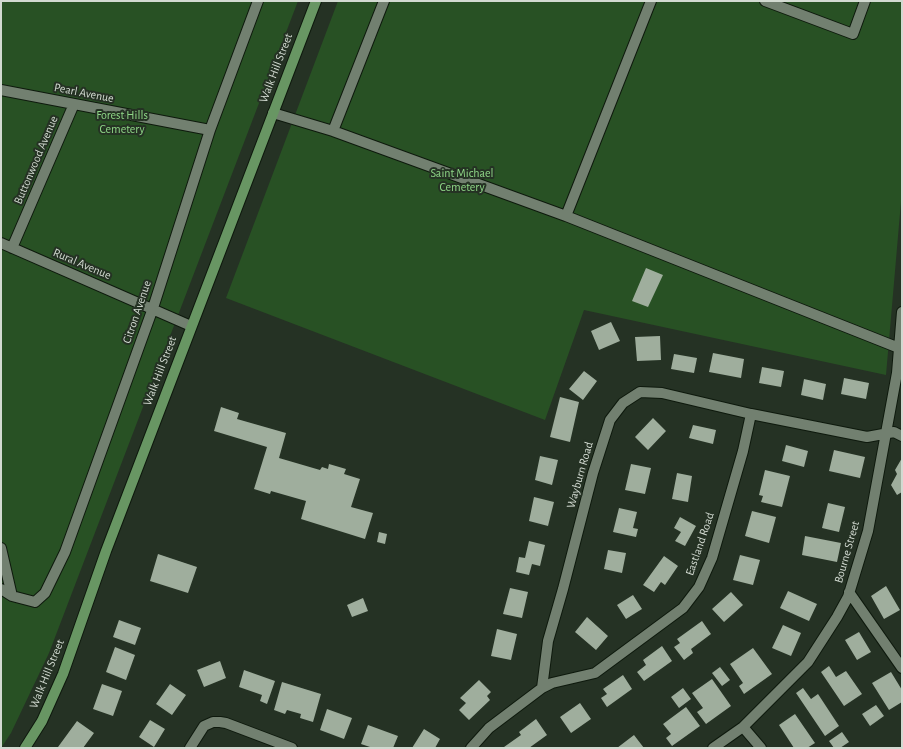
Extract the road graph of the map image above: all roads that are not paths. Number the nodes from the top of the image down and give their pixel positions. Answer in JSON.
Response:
{"nodes":[{"id":1,"x":258,"y":1,"type":"edge"},
{"id":2,"x":316,"y":1,"type":"edge"},
{"id":3,"x":384,"y":1,"type":"edge"},
{"id":4,"x":651,"y":1,"type":"edge"},
{"id":5,"x":765,"y":1,"type":"edge"},
{"id":6,"x":865,"y":1,"type":"edge"},
{"id":7,"x":1,"y":90,"type":"edge"},
{"id":8,"x":74,"y":104,"type":"junction"},
{"id":9,"x":273,"y":113,"type":"junction"},
{"id":10,"x":210,"y":130,"type":"junction"},
{"id":11,"x":333,"y":132,"type":"junction"},
{"id":12,"x":566,"y":216,"type":"junction"},
{"id":13,"x":1,"y":243,"type":"edge"},
{"id":14,"x":12,"y":248,"type":"junction"},
{"id":15,"x":152,"y":308,"type":"junction"},
{"id":16,"x":902,"y":312,"type":"edge"},
{"id":17,"x":191,"y":326,"type":"junction"},
{"id":18,"x":899,"y":348,"type":"junction"},
{"id":19,"x":751,"y":414,"type":"junction"},
{"id":20,"x":886,"y":433,"type":"junction"},
{"id":21,"x":902,"y":436,"type":"edge"},
{"id":22,"x":1,"y":548,"type":"edge"},
{"id":23,"x":1,"y":589,"type":"edge"},
{"id":24,"x":849,"y":592,"type":"junction"},
{"id":25,"x":12,"y":596,"type":"junction"},
{"id":26,"x":902,"y":668,"type":"edge"},
{"id":27,"x":542,"y":688,"type":"junction"},
{"id":28,"x":743,"y":727,"type":"junction"},
{"id":29,"x":25,"y":748,"type":"edge"},
{"id":30,"x":190,"y":748,"type":"edge"},
{"id":31,"x":292,"y":748,"type":"edge"},
{"id":32,"x":471,"y":748,"type":"edge"},
{"id":33,"x":713,"y":748,"type":"edge"},
{"id":34,"x":761,"y":748,"type":"edge"}],
"edges":[{"from":1,"to":10,"type":"street","name":"Citron Avenue"},
{"from":2,"to":9,"type":"main road","name":"Walk Hill Street"},
{"from":3,"to":11,"type":"street"},
{"from":4,"to":12,"type":"street"},
{"from":5,"to":6,"type":"street"},
{"from":7,"to":8,"type":"street","name":"Pearl Avenue"},
{"from":8,"to":10,"type":"street","name":"Pearl Avenue"},
{"from":8,"to":14,"type":"street","name":"Buttonwood Avenue"},
{"from":9,"to":11,"type":"street"},
{"from":9,"to":17,"type":"main road","name":"Walk Hill Street"},
{"from":10,"to":15,"type":"street","name":"Citron Avenue"},
{"from":11,"to":12,"type":"street"},
{"from":12,"to":18,"type":"street"},
{"from":13,"to":14,"type":"street","name":"Rural Avenue"},
{"from":14,"to":15,"type":"street","name":"Rural Avenue"},
{"from":15,"to":17,"type":"street","name":"Rural Avenue"},
{"from":15,"to":25,"type":"street","name":"Citron Avenue"},
{"from":16,"to":18,"type":"street","name":"Bourne Street"},
{"from":17,"to":29,"type":"main road","name":"Walk Hill Street"},
{"from":18,"to":20,"type":"street","name":"Bourne Street"},
{"from":19,"to":20,"type":"street"},
{"from":19,"to":27,"type":"street","name":"Eastland Road"},
{"from":19,"to":27,"type":"street","name":"Wayburn Road"},
{"from":20,"to":21,"type":"street"},
{"from":20,"to":24,"type":"street","name":"Bourne Street"},
{"from":22,"to":25,"type":"street"},
{"from":23,"to":25,"type":"street"},
{"from":24,"to":26,"type":"street"},
{"from":24,"to":28,"type":"street","name":"Bourne Street"},
{"from":27,"to":32,"type":"street","name":"Eastland Road"},
{"from":28,"to":33,"type":"street","name":"Bourne Street"},
{"from":28,"to":34,"type":"street"},
{"from":30,"to":31,"type":"street"}]}
